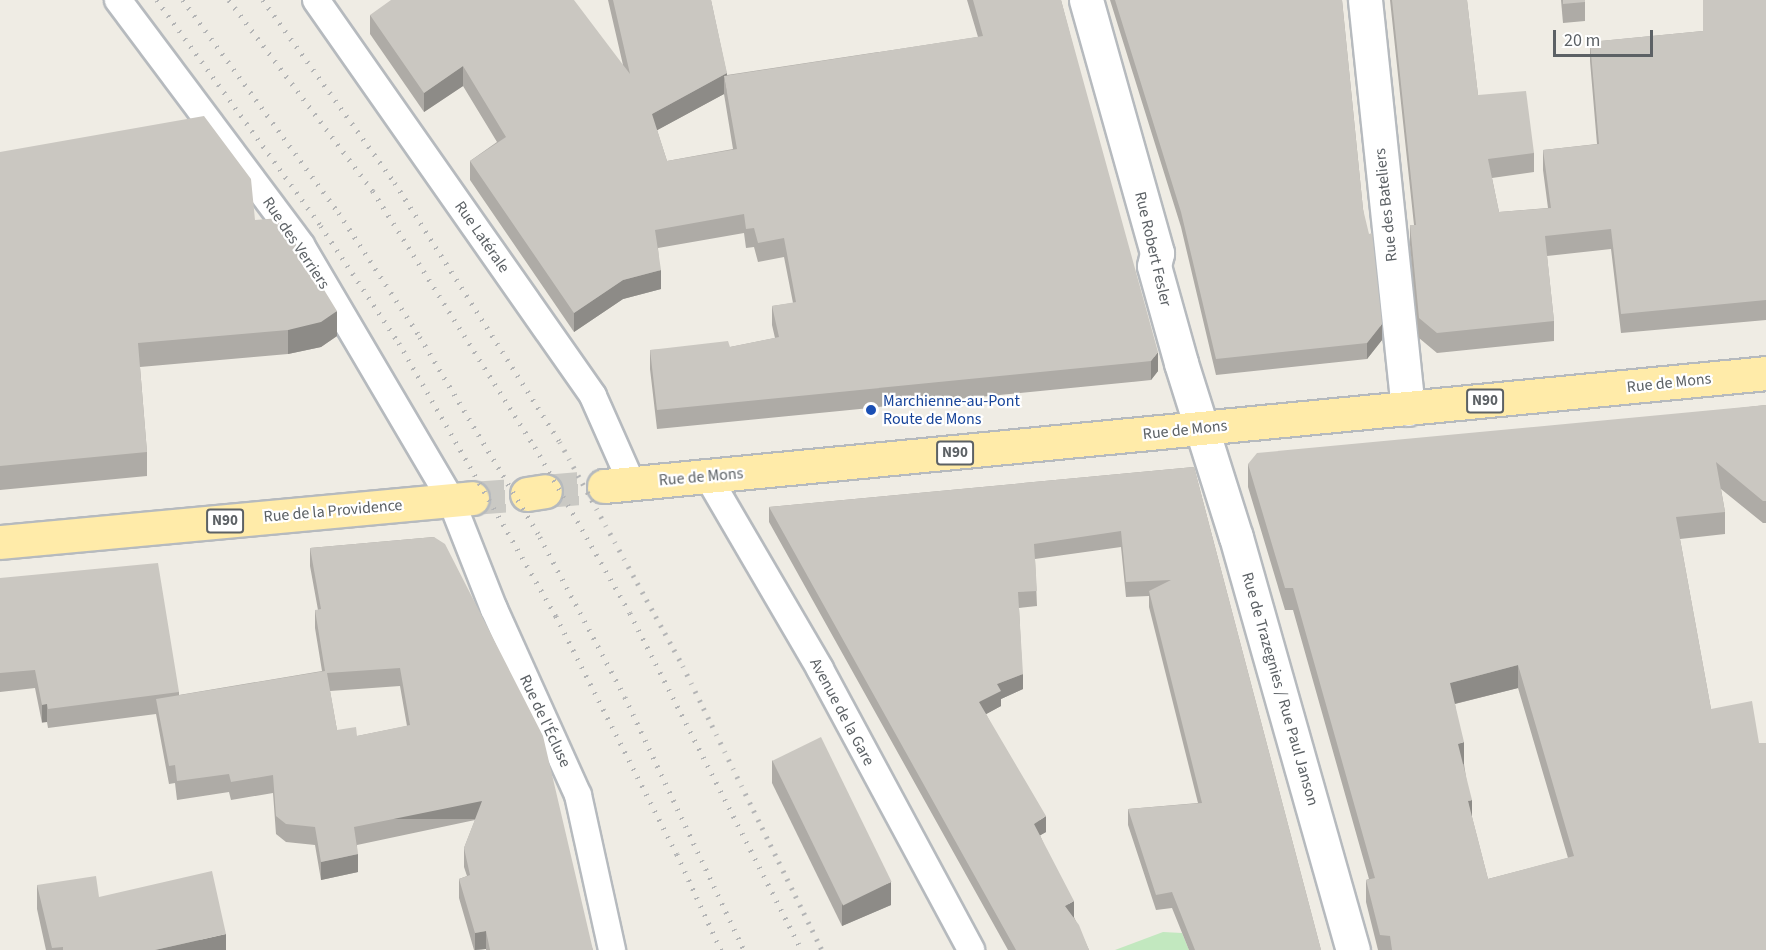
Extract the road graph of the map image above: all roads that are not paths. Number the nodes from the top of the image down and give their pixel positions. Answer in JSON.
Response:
{"nodes":[{"id":1,"x":118,"y":0,"type":"edge"},
{"id":2,"x":316,"y":0,"type":"edge"},
{"id":3,"x":1086,"y":0,"type":"edge"},
{"id":4,"x":1365,"y":0,"type":"edge"},
{"id":5,"x":1766,"y":373,"type":"edge"},
{"id":6,"x":1407,"y":409,"type":"junction"},
{"id":7,"x":1203,"y":429,"type":"junction"},
{"id":8,"x":708,"y":477,"type":"junction"},
{"id":9,"x":618,"y":485,"type":"joint"},
{"id":10,"x":462,"y":499,"type":"junction"},
{"id":11,"x":0,"y":542,"type":"edge"},
{"id":12,"x":612,"y":950,"type":"edge"},
{"id":13,"x":971,"y":950,"type":"edge"},
{"id":14,"x":1353,"y":950,"type":"edge"}],
"edges":[{"from":1,"to":10,"type":"street","name":"Rue des Verriers"},
{"from":2,"to":9,"type":"street","name":"Rue Latérale"},
{"from":3,"to":7,"type":"main road","name":"Rue Robert Fesler"},
{"from":4,"to":6,"type":"main road","name":"Rue des Bateliers"},
{"from":5,"to":6,"type":"main road","name":"Rue de Mons","number":"N90"},
{"from":6,"to":7,"type":"main road","name":"Rue de Mons","number":"N90"},
{"from":7,"to":8,"type":"main road","name":"Rue de Mons","number":"N90"},
{"from":7,"to":14,"type":"main road","name":"Rue de Trazegnies / Rue Paul Janson"},
{"from":8,"to":9,"type":"main road","name":"Rue de Mons","number":"N90"},
{"from":8,"to":13,"type":"street","name":"Avenue de la Gare"},
{"from":10,"to":11,"type":"main road","name":"Rue de la Providence","number":"N90"},
{"from":10,"to":12,"type":"street","name":"Rue de l'Écluse"}]}
